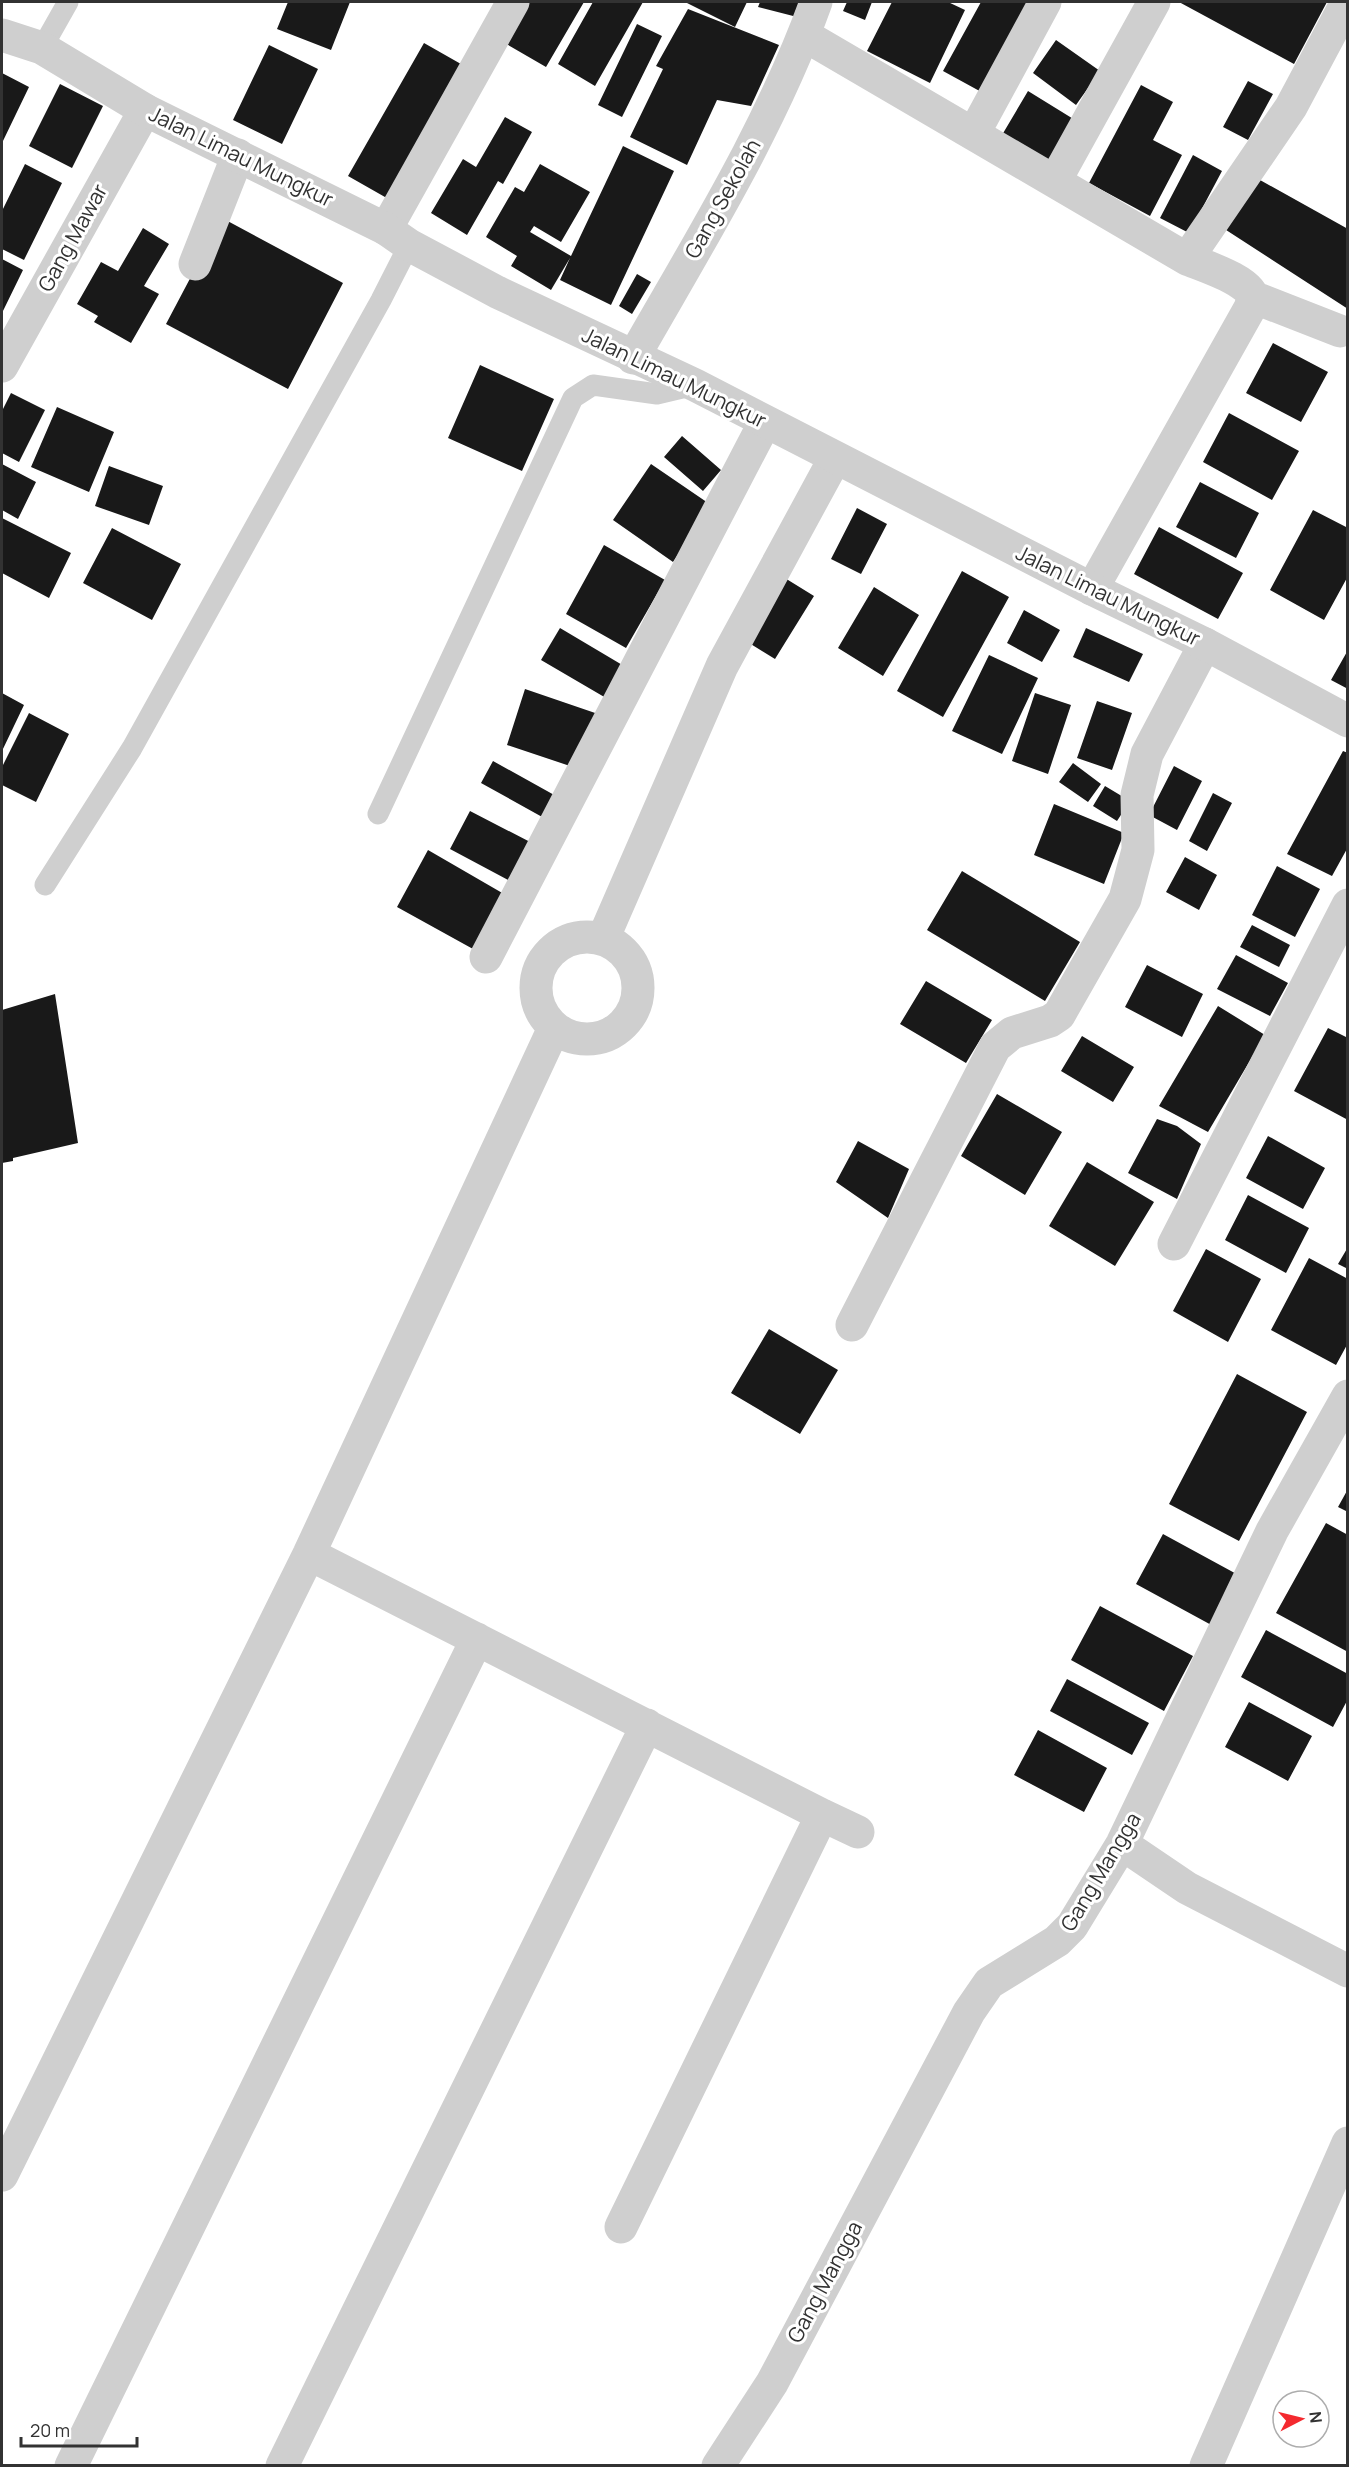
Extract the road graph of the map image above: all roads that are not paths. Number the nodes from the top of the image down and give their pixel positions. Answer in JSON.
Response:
{"nodes":[{"id":1,"x":68,"y":2,"type":"edge"},
{"id":2,"x":513,"y":2,"type":"edge"},
{"id":3,"x":816,"y":2,"type":"edge"},
{"id":4,"x":1045,"y":2,"type":"edge"},
{"id":5,"x":1154,"y":2,"type":"edge"},
{"id":6,"x":1347,"y":2,"type":"edge"},
{"id":7,"x":2,"y":35,"type":"edge"},
{"id":8,"x":804,"y":35,"type":"junction"},
{"id":9,"x":42,"y":48,"type":"junction"},
{"id":10,"x":146,"y":110,"type":"junction"},
{"id":11,"x":974,"y":132,"type":"junction"},
{"id":12,"x":238,"y":155,"type":"junction"},
{"id":13,"x":1055,"y":181,"type":"junction"},
{"id":14,"x":398,"y":237,"type":"junction"},
{"id":15,"x":1187,"y":259,"type":"junction"},
{"id":16,"x":195,"y":264,"type":"dead end"},
{"id":17,"x":1253,"y":297,"type":"junction"},
{"id":18,"x":1340,"y":331,"type":"dead end"},
{"id":19,"x":633,"y":358,"type":"junction"},
{"id":20,"x":2,"y":366,"type":"edge"},
{"id":21,"x":695,"y":385,"type":"junction"},
{"id":22,"x":765,"y":422,"type":"junction"},
{"id":23,"x":835,"y":458,"type":"junction"},
{"id":24,"x":1092,"y":589,"type":"junction"},
{"id":25,"x":1205,"y":644,"type":"junction"},
{"id":26,"x":1347,"y":721,"type":"edge"},
{"id":27,"x":378,"y":814,"type":"dead end"},
{"id":28,"x":45,"y":885,"type":"dead end"},
{"id":29,"x":1347,"y":905,"type":"edge"},
{"id":30,"x":603,"y":939,"type":"junction"},
{"id":31,"x":486,"y":957,"type":"dead end"},
{"id":32,"x":554,"y":1028,"type":"junction"},
{"id":33,"x":1174,"y":1244,"type":"dead end"},
{"id":34,"x":852,"y":1325,"type":"dead end"},
{"id":35,"x":1347,"y":1396,"type":"edge"},
{"id":36,"x":309,"y":1554,"type":"junction"},
{"id":37,"x":477,"y":1639,"type":"junction"},
{"id":38,"x":647,"y":1725,"type":"junction"},
{"id":39,"x":822,"y":1815,"type":"junction"},
{"id":40,"x":858,"y":1832,"type":"dead end"},
{"id":41,"x":1122,"y":1844,"type":"junction"},
{"id":42,"x":1347,"y":1971,"type":"edge"},
{"id":43,"x":1347,"y":2143,"type":"edge"},
{"id":44,"x":2,"y":2175,"type":"edge"},
{"id":45,"x":621,"y":2227,"type":"dead end"},
{"id":46,"x":71,"y":2466,"type":"edge"},
{"id":47,"x":282,"y":2466,"type":"edge"},
{"id":48,"x":718,"y":2466,"type":"edge"},
{"id":49,"x":1206,"y":2466,"type":"edge"}],
"edges":[{"from":1,"to":9,"type":"lane"},
{"from":2,"to":14,"type":"street"},
{"from":3,"to":8,"type":"street","name":"Gang Sekolah"},
{"from":4,"to":11,"type":"street"},
{"from":5,"to":13,"type":"street"},
{"from":6,"to":15,"type":"street"},
{"from":7,"to":9,"type":"street","name":"Jalan Limau Mungkur"},
{"from":8,"to":11,"type":"street"},
{"from":8,"to":19,"type":"street","name":"Gang Sekolah"},
{"from":9,"to":10,"type":"street","name":"Jalan Limau Mungkur"},
{"from":10,"to":12,"type":"street","name":"Jalan Limau Mungkur"},
{"from":10,"to":20,"type":"street","name":"Gang Mawar"},
{"from":11,"to":13,"type":"street"},
{"from":12,"to":14,"type":"street","name":"Jalan Limau Mungkur"},
{"from":12,"to":16,"type":"street"},
{"from":13,"to":15,"type":"street"},
{"from":14,"to":19,"type":"street","name":"Jalan Limau Mungkur"},
{"from":14,"to":28,"type":"lane"},
{"from":15,"to":17,"type":"street"},
{"from":17,"to":18,"type":"street"},
{"from":17,"to":24,"type":"street"},
{"from":19,"to":21,"type":"street","name":"Jalan Limau Mungkur"},
{"from":21,"to":22,"type":"street","name":"Jalan Limau Mungkur"},
{"from":21,"to":27,"type":"lane"},
{"from":22,"to":23,"type":"street","name":"Jalan Limau Mungkur"},
{"from":22,"to":31,"type":"street"},
{"from":23,"to":24,"type":"street","name":"Jalan Limau Mungkur"},
{"from":23,"to":30,"type":"street"},
{"from":24,"to":25,"type":"street","name":"Jalan Limau Mungkur"},
{"from":25,"to":26,"type":"street","name":"Jalan Limau Mungkur"},
{"from":25,"to":34,"type":"street"},
{"from":29,"to":33,"type":"street"},
{"from":30,"to":32,"type":"street"},
{"from":30,"to":32,"type":"street"},
{"from":32,"to":36,"type":"street"},
{"from":35,"to":41,"type":"street","name":"Gang Mangga"},
{"from":36,"to":37,"type":"street"},
{"from":36,"to":44,"type":"street"},
{"from":37,"to":38,"type":"street"},
{"from":37,"to":46,"type":"street"},
{"from":38,"to":39,"type":"street"},
{"from":38,"to":47,"type":"street"},
{"from":39,"to":40,"type":"street"},
{"from":39,"to":45,"type":"street"},
{"from":41,"to":42,"type":"street"},
{"from":41,"to":48,"type":"street","name":"Gang Mangga"},
{"from":43,"to":49,"type":"street"}]}
